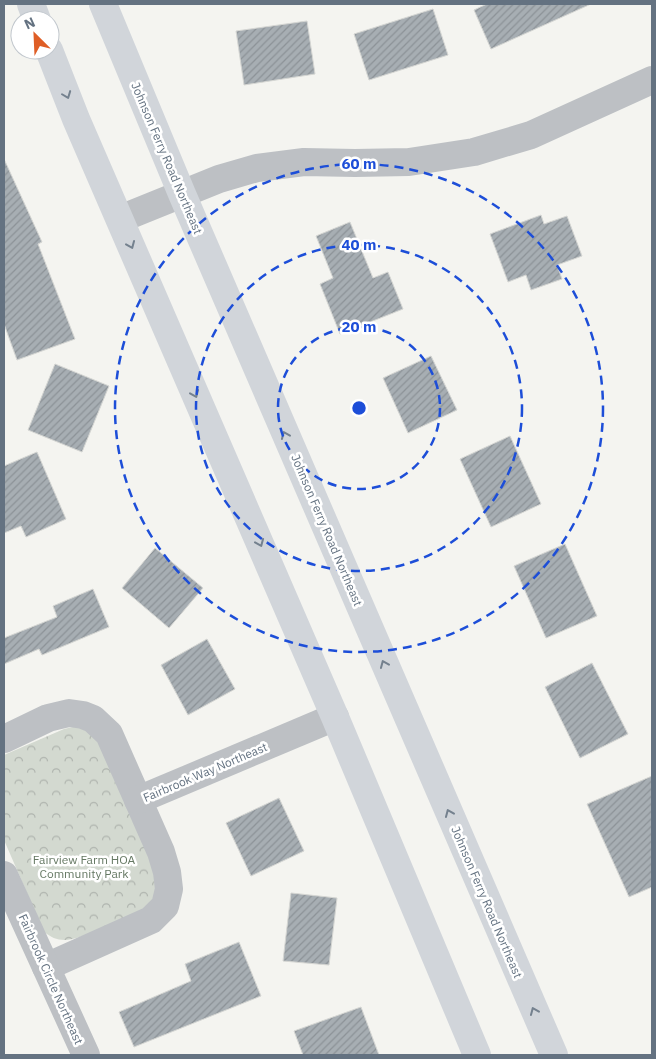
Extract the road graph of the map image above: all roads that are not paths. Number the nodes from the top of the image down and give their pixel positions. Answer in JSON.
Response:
{"nodes":[{"id":1,"x":103,"y":4,"type":"edge"},
{"id":2,"x":53,"y":60,"type":"edge"},
{"id":3,"x":652,"y":80,"type":"edge"},
{"id":4,"x":182,"y":194,"type":"junction"},
{"id":5,"x":120,"y":219,"type":"junction"},
{"id":6,"x":335,"y":717,"type":"junction"},
{"id":7,"x":4,"y":739,"type":"edge"},
{"id":8,"x":138,"y":800,"type":"junction"},
{"id":9,"x":4,"y":875,"type":"edge"},
{"id":10,"x":46,"y":967,"type":"junction"},
{"id":11,"x":86,"y":1055,"type":"edge"},
{"id":12,"x":477,"y":1055,"type":"edge"},
{"id":13,"x":554,"y":1055,"type":"edge"}],
"edges":[{"from":1,"to":4,"type":"main road","name":"Johnson Ferry Road Northeast"},
{"from":2,"to":5,"type":"main road","one_way":true},
{"from":3,"to":4,"type":"street"},
{"from":4,"to":5,"type":"street"},
{"from":13,"to":4,"type":"main road","name":"Johnson Ferry Road Northeast","one_way":true},
{"from":5,"to":6,"type":"main road","one_way":true},
{"from":6,"to":8,"type":"street","name":"Fairbrook Way Northeast"},
{"from":6,"to":12,"type":"main road"},
{"from":7,"to":8,"type":"street"},
{"from":8,"to":10,"type":"street","name":"Fairbrook Way Northeast"},
{"from":9,"to":10,"type":"street","name":"Fairbrook Circle Northeast"},
{"from":10,"to":11,"type":"street","name":"Fairbrook Circle Northeast"}]}
